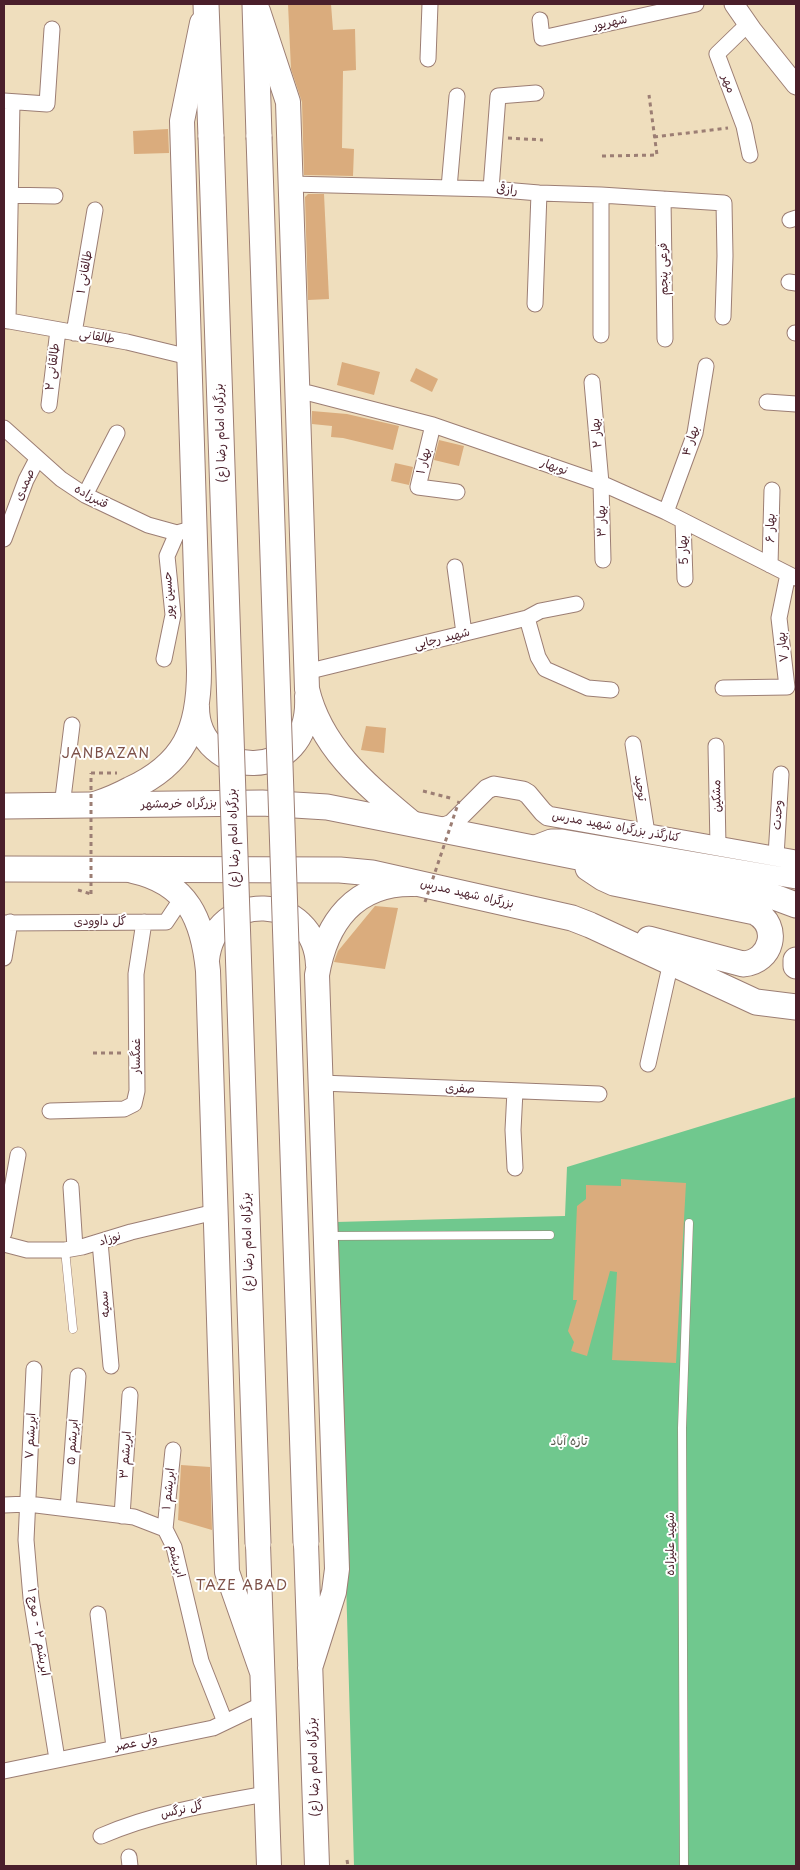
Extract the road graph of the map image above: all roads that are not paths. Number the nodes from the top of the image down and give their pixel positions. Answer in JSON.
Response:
{"nodes":[{"id":1,"x":206,"y":4,"type":"edge"},
{"id":2,"x":255,"y":4,"type":"edge"},
{"id":3,"x":430,"y":4,"type":"edge"},
{"id":4,"x":696,"y":4,"type":"edge"},
{"id":5,"x":734,"y":4,"type":"edge"},
{"id":6,"x":540,"y":20,"type":"dead end"},
{"id":7,"x":748,"y":24,"type":"junction"},
{"id":8,"x":52,"y":29,"type":"dead end"},
{"id":9,"x":428,"y":59,"type":"dead end"},
{"id":10,"x":796,"y":85,"type":"edge"},
{"id":11,"x":536,"y":94,"type":"dead end"},
{"id":12,"x":457,"y":96,"type":"dead end"},
{"id":13,"x":8,"y":102,"type":"edge"},
{"id":14,"x":750,"y":155,"type":"dead end"},
{"id":15,"x":291,"y":184,"type":"junction"},
{"id":16,"x":449,"y":188,"type":"junction"},
{"id":17,"x":491,"y":189,"type":"junction"},
{"id":18,"x":539,"y":193,"type":"junction"},
{"id":19,"x":7,"y":195,"type":"edge"},
{"id":20,"x":601,"y":195,"type":"junction"},
{"id":21,"x":55,"y":196,"type":"dead end"},
{"id":22,"x":663,"y":199,"type":"junction"},
{"id":23,"x":95,"y":210,"type":"dead end"},
{"id":24,"x":535,"y":304,"type":"dead end"},
{"id":25,"x":723,"y":317,"type":"dead end"},
{"id":26,"x":6,"y":321,"type":"edge"},
{"id":27,"x":58,"y":330,"type":"junction"},
{"id":28,"x":74,"y":332,"type":"junction"},
{"id":29,"x":601,"y":335,"type":"dead end"},
{"id":30,"x":665,"y":339,"type":"dead end"},
{"id":31,"x":189,"y":357,"type":"junction"},
{"id":32,"x":706,"y":366,"type":"dead end"},
{"id":33,"x":592,"y":382,"type":"dead end"},
{"id":34,"x":297,"y":393,"type":"junction"},
{"id":35,"x":767,"y":402,"type":"dead end"},
{"id":36,"x":796,"y":404,"type":"edge"},
{"id":37,"x":49,"y":405,"type":"dead end"},
{"id":38,"x":433,"y":425,"type":"junction"},
{"id":39,"x":4,"y":428,"type":"edge"},
{"id":40,"x":117,"y":433,"type":"dead end"},
{"id":41,"x":37,"y":459,"type":"junction"},
{"id":42,"x":601,"y":483,"type":"junction"},
{"id":43,"x":772,"y":490,"type":"dead end"},
{"id":44,"x":458,"y":492,"type":"dead end"},
{"id":45,"x":85,"y":495,"type":"junction"},
{"id":46,"x":666,"y":512,"type":"junction"},
{"id":47,"x":683,"y":522,"type":"junction"},
{"id":48,"x":186,"y":530,"type":"junction"},
{"id":49,"x":4,"y":539,"type":"edge"},
{"id":50,"x":603,"y":560,"type":"dead end"},
{"id":51,"x":770,"y":565,"type":"junction"},
{"id":52,"x":455,"y":567,"type":"dead end"},
{"id":53,"x":792,"y":576,"type":"edge"},
{"id":54,"x":685,"y":579,"type":"dead end"},
{"id":55,"x":576,"y":604,"type":"dead end"},
{"id":56,"x":527,"y":618,"type":"junction"},
{"id":57,"x":464,"y":633,"type":"junction"},
{"id":58,"x":164,"y":659,"type":"dead end"},
{"id":59,"x":306,"y":678,"type":"junction"},
{"id":60,"x":723,"y":688,"type":"dead end"},
{"id":61,"x":611,"y":690,"type":"dead end"},
{"id":62,"x":198,"y":698,"type":"junction"},
{"id":63,"x":72,"y":726,"type":"dead end"},
{"id":64,"x":634,"y":744,"type":"dead end"},
{"id":65,"x":716,"y":746,"type":"dead end"},
{"id":66,"x":781,"y":774,"type":"dead end"},
{"id":67,"x":4,"y":806,"type":"edge"},
{"id":68,"x":73,"y":806,"type":"junction"},
{"id":69,"x":422,"y":825,"type":"junction"},
{"id":70,"x":647,"y":833,"type":"junction"},
{"id":71,"x":718,"y":846,"type":"junction"},
{"id":72,"x":527,"y":848,"type":"junction"},
{"id":73,"x":571,"y":856,"type":"junction"},
{"id":74,"x":776,"y":856,"type":"junction"},
{"id":75,"x":796,"y":860,"type":"edge"},
{"id":76,"x":4,"y":869,"type":"edge"},
{"id":77,"x":119,"y":869,"type":"junction"},
{"id":78,"x":796,"y":879,"type":"edge"},
{"id":79,"x":430,"y":894,"type":"junction"},
{"id":80,"x":182,"y":898,"type":"junction"},
{"id":81,"x":796,"y":905,"type":"edge"},
{"id":82,"x":572,"y":918,"type":"junction"},
{"id":83,"x":7,"y":922,"type":"edge"},
{"id":84,"x":144,"y":922,"type":"junction"},
{"id":85,"x":4,"y":958,"type":"edge"},
{"id":86,"x":796,"y":960,"type":"edge"},
{"id":87,"x":671,"y":962,"type":"junction"},
{"id":88,"x":796,"y":966,"type":"edge"},
{"id":89,"x":208,"y":969,"type":"junction"},
{"id":90,"x":318,"y":972,"type":"junction"},
{"id":91,"x":794,"y":1008,"type":"edge"},
{"id":92,"x":648,"y":1064,"type":"dead end"},
{"id":93,"x":321,"y":1083,"type":"junction"},
{"id":94,"x":515,"y":1091,"type":"junction"},
{"id":95,"x":599,"y":1094,"type":"dead end"},
{"id":96,"x":50,"y":1111,"type":"dead end"},
{"id":97,"x":18,"y":1155,"type":"dead end"},
{"id":98,"x":515,"y":1168,"type":"dead end"},
{"id":99,"x":71,"y":1187,"type":"dead end"},
{"id":100,"x":215,"y":1212,"type":"junction"},
{"id":101,"x":689,"y":1222,"type":"dead end"},
{"id":102,"x":4,"y":1233,"type":"edge"},
{"id":103,"x":550,"y":1235,"type":"dead end"},
{"id":104,"x":326,"y":1236,"type":"junction"},
{"id":105,"x":100,"y":1242,"type":"junction"},
{"id":106,"x":4,"y":1244,"type":"edge"},
{"id":107,"x":70,"y":1249,"type":"junction"},
{"id":108,"x":73,"y":1329,"type":"dead end"},
{"id":109,"x":111,"y":1366,"type":"dead end"},
{"id":110,"x":34,"y":1369,"type":"dead end"},
{"id":111,"x":78,"y":1376,"type":"dead end"},
{"id":112,"x":130,"y":1395,"type":"dead end"},
{"id":113,"x":173,"y":1450,"type":"dead end"},
{"id":114,"x":28,"y":1504,"type":"junction"},
{"id":115,"x":4,"y":1505,"type":"edge"},
{"id":116,"x":68,"y":1509,"type":"junction"},
{"id":117,"x":122,"y":1516,"type":"junction"},
{"id":118,"x":165,"y":1529,"type":"junction"},
{"id":119,"x":306,"y":1543,"type":"joint"},
{"id":120,"x":258,"y":1544,"type":"joint"},
{"id":121,"x":98,"y":1614,"type":"dead end"},
{"id":122,"x":310,"y":1668,"type":"junction"},
{"id":123,"x":262,"y":1672,"type":"junction"},
{"id":124,"x":263,"y":1704,"type":"junction"},
{"id":125,"x":225,"y":1722,"type":"junction"},
{"id":126,"x":114,"y":1747,"type":"junction"},
{"id":127,"x":56,"y":1759,"type":"junction"},
{"id":128,"x":4,"y":1771,"type":"edge"},
{"id":129,"x":266,"y":1794,"type":"junction"},
{"id":130,"x":101,"y":1836,"type":"dead end"},
{"id":131,"x":269,"y":1866,"type":"edge"},
{"id":132,"x":317,"y":1866,"type":"edge"},
{"id":133,"x":684,"y":1866,"type":"edge"}],
"edges":[{"from":1,"to":31,"type":"main road","name":"بزرگراه امام رضا (ع)"},
{"from":1,"to":120,"type":"highway","name":"بزرگراه امام رضا (ع)","bridge":true},
{"from":2,"to":15,"type":"main road","name":"بزرگراه امام رضا (ع)"},
{"from":2,"to":119,"type":"highway","name":"بزرگراه امام رضا (ع)","bridge":true},
{"from":3,"to":9,"type":"street"},
{"from":4,"to":6,"type":"street","name":"شهریور"},
{"from":5,"to":7,"type":"street"},
{"from":7,"to":10,"type":"street"},
{"from":7,"to":14,"type":"street","name":"مهر"},
{"from":8,"to":13,"type":"street"},
{"from":11,"to":17,"type":"street"},
{"from":12,"to":16,"type":"street"},
{"from":13,"to":19,"type":"street"},
{"from":15,"to":16,"type":"street","name":"رازقی"},
{"from":15,"to":34,"type":"main road","name":"بزرگراه امام رضا (ع)"},
{"from":16,"to":17,"type":"street","name":"رازقی"},
{"from":17,"to":18,"type":"street","name":"رازقی"},
{"from":18,"to":20,"type":"street","name":"رازقی"},
{"from":18,"to":24,"type":"street"},
{"from":19,"to":21,"type":"street"},
{"from":19,"to":26,"type":"street"},
{"from":20,"to":22,"type":"street","name":"رازقی"},
{"from":20,"to":29,"type":"street"},
{"from":22,"to":25,"type":"street","name":"رازقی"},
{"from":22,"to":30,"type":"street","name":"فرعی پنجم"},
{"from":23,"to":28,"type":"street","name":"طالقانی ۱"},
{"from":26,"to":27,"type":"street","name":"طالقانی"},
{"from":27,"to":28,"type":"street","name":"طالقانی"},
{"from":27,"to":37,"type":"street","name":"طالقانی ۲"},
{"from":28,"to":31,"type":"street","name":"طالقانی"},
{"from":31,"to":48,"type":"main road","name":"بزرگراه امام رضا (ع)"},
{"from":32,"to":46,"type":"street","name":"بهار ۴"},
{"from":33,"to":42,"type":"street","name":"بهار ۲"},
{"from":34,"to":38,"type":"street","name":"نوبهار"},
{"from":34,"to":59,"type":"main road","name":"بزرگراه امام رضا (ع)"},
{"from":35,"to":36,"type":"street"},
{"from":38,"to":42,"type":"street","name":"نوبهار"},
{"from":38,"to":44,"type":"street","name":"بهار ۱"},
{"from":39,"to":41,"type":"street","name":"قنبرزاده"},
{"from":40,"to":45,"type":"street"},
{"from":41,"to":45,"type":"street","name":"قنبرزاده"},
{"from":41,"to":49,"type":"street","name":"صمدی"},
{"from":42,"to":46,"type":"street","name":"نوبهار"},
{"from":42,"to":50,"type":"street","name":"بهار ۳"},
{"from":43,"to":51,"type":"street","name":"بهار ۶"},
{"from":45,"to":48,"type":"street","name":"قنبرزاده"},
{"from":46,"to":47,"type":"street","name":"نوبهار"},
{"from":47,"to":51,"type":"street","name":"نوبهار"},
{"from":47,"to":54,"type":"street","name":"بهار 5"},
{"from":48,"to":58,"type":"street","name":"حسین پور"},
{"from":48,"to":62,"type":"main road","name":"بزرگراه امام رضا (ع)"},
{"from":51,"to":53,"type":"street","name":"نوبهار"},
{"from":52,"to":57,"type":"street"},
{"from":53,"to":60,"type":"street","name":"بهار ۷"},
{"from":55,"to":56,"type":"street","name":"شهید رجایی"},
{"from":56,"to":57,"type":"street","name":"شهید رجایی"},
{"from":56,"to":61,"type":"street"},
{"from":57,"to":59,"type":"street","name":"شهید رجایی"},
{"from":59,"to":62,"type":"main road"},
{"from":59,"to":69,"type":"main road","name":"بزرگراه امام رضا (ع)"},
{"from":62,"to":68,"type":"main road","name":"بزرگراه امام رضا (ع)"},
{"from":63,"to":68,"type":"street"},
{"from":64,"to":70,"type":"street","name":"توحید"},
{"from":65,"to":71,"type":"street","name":"مشکین"},
{"from":66,"to":74,"type":"street","name":"وحدت"},
{"from":67,"to":68,"type":"highway","name":"بزرگراه خرمشهر"},
{"from":68,"to":69,"type":"highway","name":"بزرگراه خرمشهر"},
{"from":69,"to":70,"type":"street","name":"کنارگذر بزرگراه شهید مدرس"},
{"from":69,"to":72,"type":"highway"},
{"from":70,"to":71,"type":"street","name":"کنارگذر بزرگراه شهید مدرس"},
{"from":71,"to":74,"type":"street","name":"کنارگذر بزرگراه شهید مدرس"},
{"from":72,"to":73,"type":"highway"},
{"from":72,"to":78,"type":"street"},
{"from":73,"to":81,"type":"highway"},
{"from":73,"to":82,"type":"highway"},
{"from":74,"to":75,"type":"street","name":"کنارگذر بزرگراه شهید مدرس"},
{"from":76,"to":77,"type":"highway"},
{"from":77,"to":79,"type":"highway","name":"بزرگراه شهید مدرس"},
{"from":77,"to":80,"type":"main road"},
{"from":79,"to":82,"type":"highway","name":"بزرگراه شهید مدرس"},
{"from":79,"to":90,"type":"main road"},
{"from":80,"to":84,"type":"street","name":"گل داوودی"},
{"from":80,"to":89,"type":"main road"},
{"from":82,"to":87,"type":"highway","name":"بزرگراه شهید مدرس"},
{"from":83,"to":84,"type":"street","name":"گل داوودی"},
{"from":83,"to":85,"type":"street"},
{"from":84,"to":96,"type":"street","name":"غمگسار"},
{"from":86,"to":88,"type":"highway"},
{"from":87,"to":91,"type":"highway","name":"بزرگراه شهید مدرس"},
{"from":87,"to":92,"type":"street"},
{"from":89,"to":90,"type":"main road"},
{"from":89,"to":100,"type":"main road","name":"بزرگراه امام رضا (ع)"},
{"from":90,"to":93,"type":"main road","name":"بزرگراه امام رضا (ع)"},
{"from":93,"to":94,"type":"street","name":"صفری"},
{"from":93,"to":104,"type":"main road","name":"بزرگراه امام رضا (ع)"},
{"from":94,"to":95,"type":"street","name":"صفری"},
{"from":94,"to":98,"type":"street"},
{"from":97,"to":102,"type":"street"},
{"from":99,"to":107,"type":"street"},
{"from":100,"to":105,"type":"street","name":"نوزاد"},
{"from":100,"to":123,"type":"main road","name":"بزرگراه امام رضا (ع)"},
{"from":101,"to":133,"type":"lane","name":"شهید علیزاده"},
{"from":103,"to":104,"type":"lane"},
{"from":104,"to":122,"type":"main road","name":"بزرگراه امام رضا (ع)"},
{"from":105,"to":107,"type":"street","name":"نوزاد"},
{"from":105,"to":109,"type":"street","name":"سمیه"},
{"from":106,"to":107,"type":"street","name":"نوزاد"},
{"from":107,"to":108,"type":"lane"},
{"from":110,"to":114,"type":"street","name":"ابریشم ۷"},
{"from":111,"to":116,"type":"street","name":"ابریشم ۵"},
{"from":112,"to":117,"type":"street","name":"ابریشم ۳"},
{"from":113,"to":118,"type":"street","name":"ابریشم ۱"},
{"from":114,"to":115,"type":"street","name":"ابریشم"},
{"from":114,"to":116,"type":"street","name":"ابریشم"},
{"from":114,"to":127,"type":"street","name":"ابریشم ۲ - موج ۱"},
{"from":116,"to":117,"type":"street","name":"ابریشم"},
{"from":117,"to":118,"type":"street","name":"ابریشم"},
{"from":118,"to":125,"type":"street","name":"ابریشم"},
{"from":119,"to":122,"type":"main road","name":"بزرگراه امام رضا (ع)"},
{"from":120,"to":123,"type":"main road","name":"بزرگراه امام رضا (ع)"},
{"from":121,"to":126,"type":"street"},
{"from":122,"to":132,"type":"main road","name":"بزرگراه امام رضا (ع)"},
{"from":123,"to":124,"type":"main road","name":"بزرگراه امام رضا (ع)"},
{"from":124,"to":125,"type":"street","name":"ولی عصر"},
{"from":124,"to":129,"type":"main road","name":"بزرگراه امام رضا (ع)"},
{"from":125,"to":126,"type":"street","name":"ولی عصر"},
{"from":126,"to":127,"type":"street","name":"ولی عصر"},
{"from":127,"to":128,"type":"street","name":"ولی عصر"},
{"from":129,"to":130,"type":"street","name":"گل نرگس"},
{"from":129,"to":131,"type":"main road","name":"بزرگراه امام رضا (ع)"}]}
